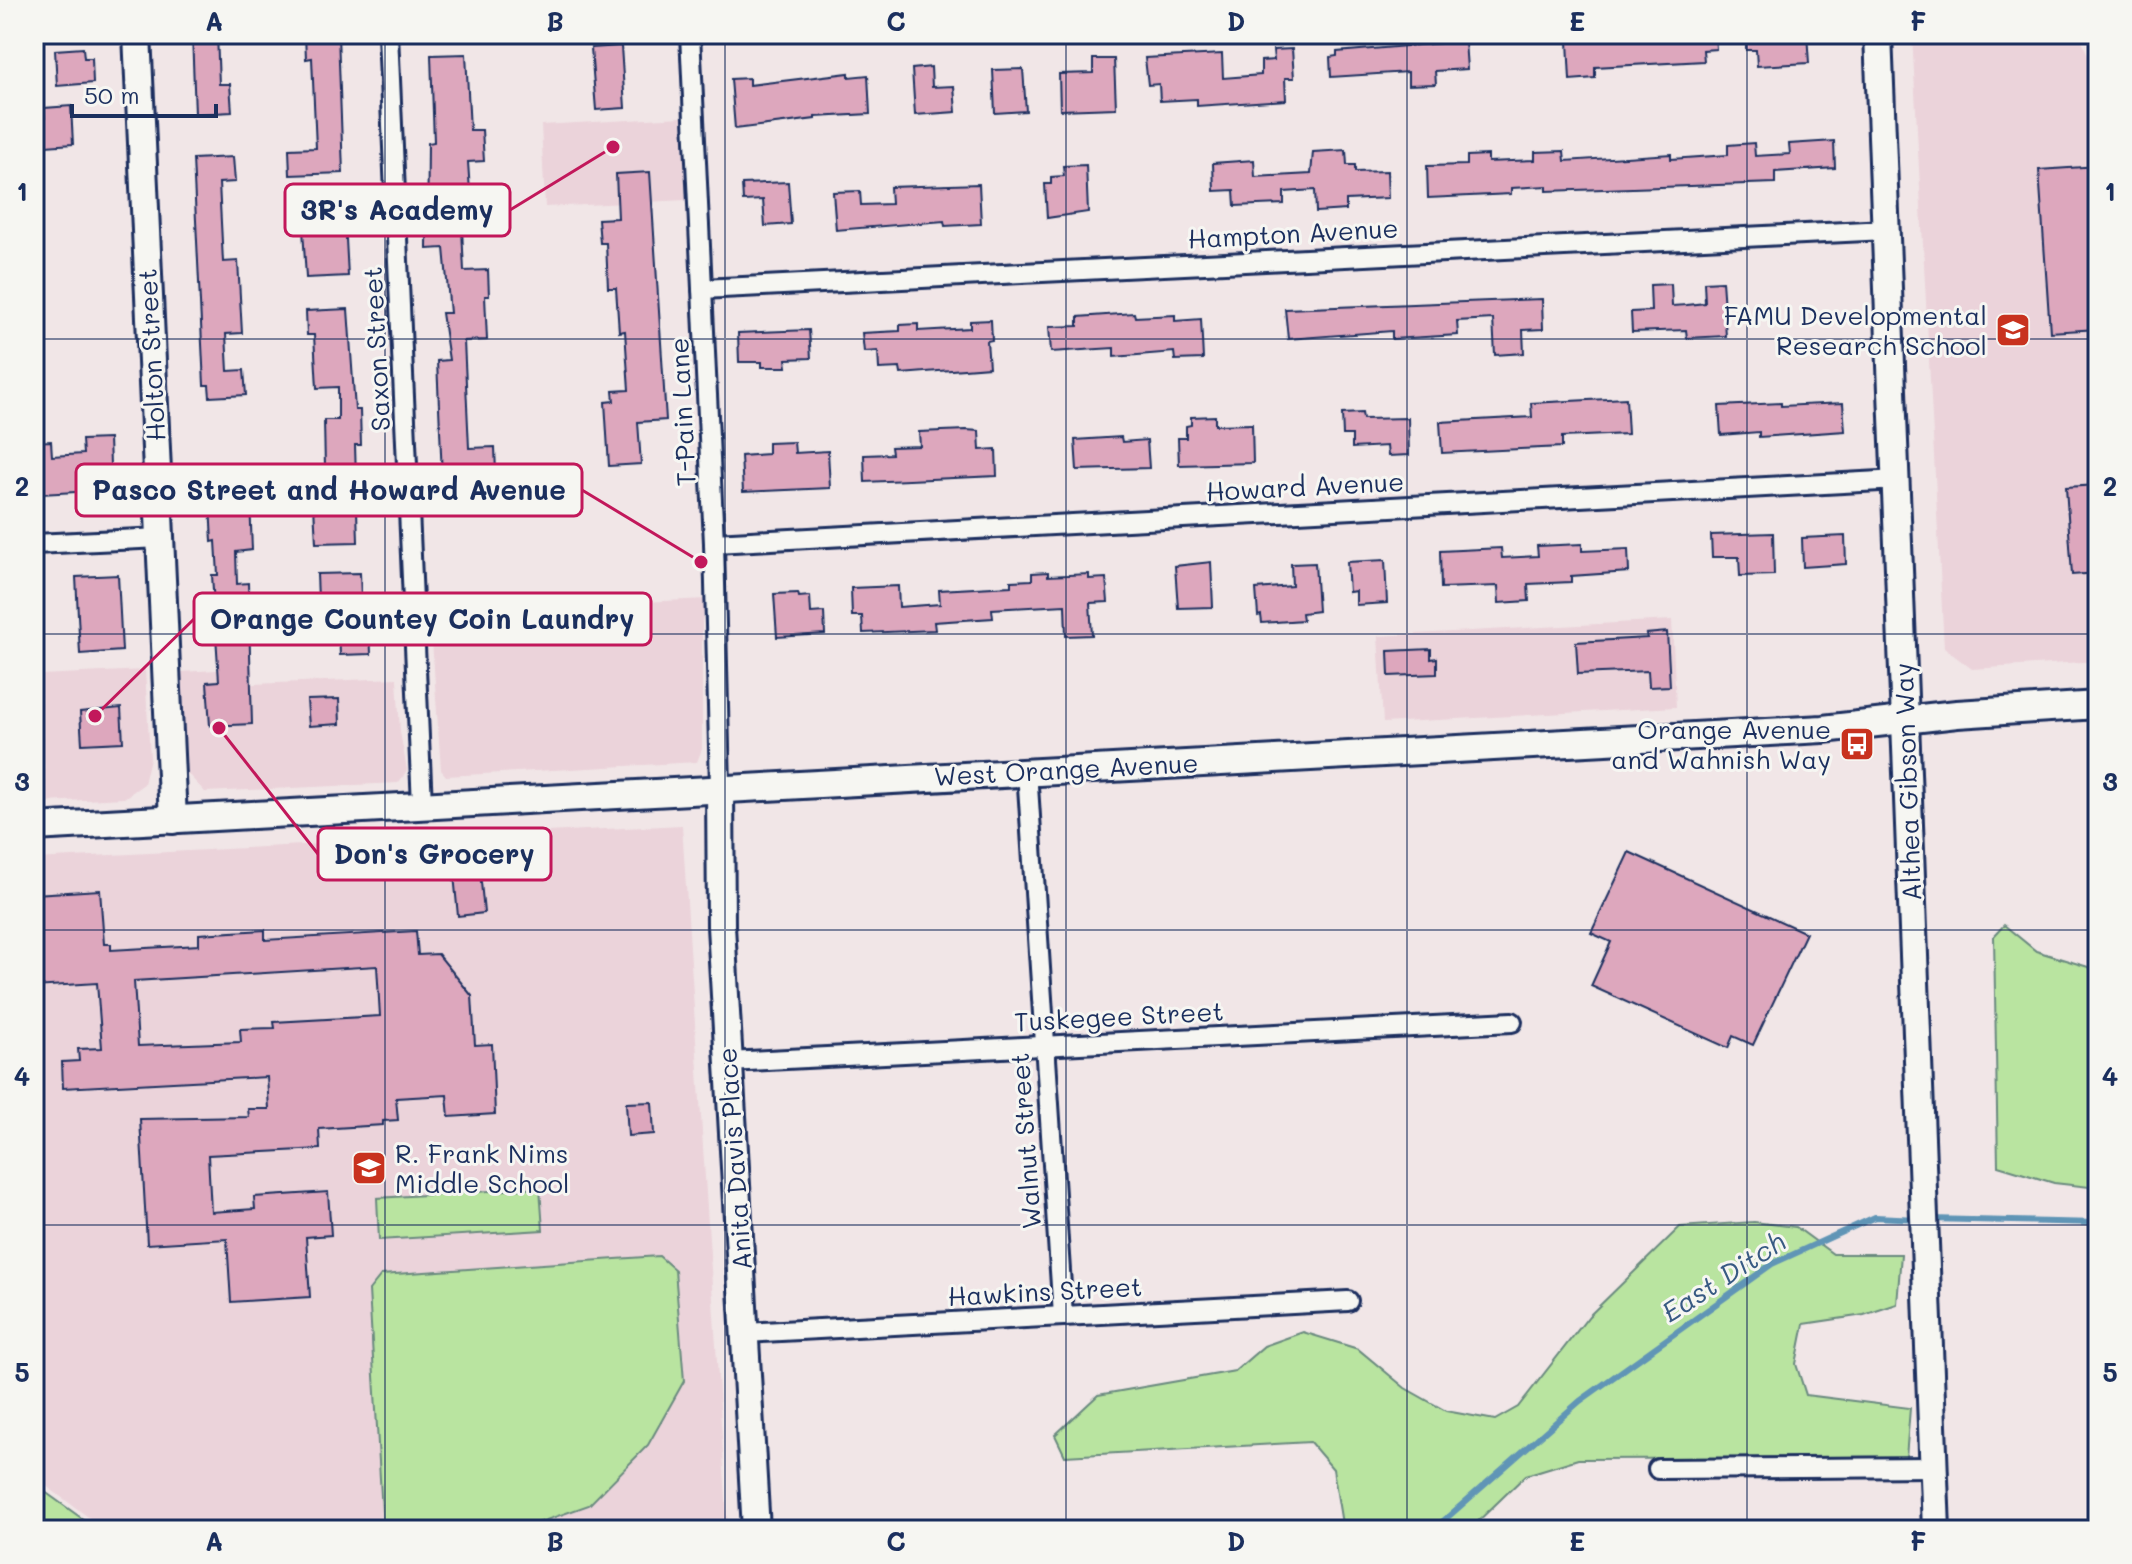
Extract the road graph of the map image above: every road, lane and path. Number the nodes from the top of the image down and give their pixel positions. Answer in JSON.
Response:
{"nodes":[{"id":1,"x":137,"y":34,"type":"edge"},
{"id":2,"x":388,"y":34,"type":"edge"},
{"id":3,"x":690,"y":34,"type":"edge"},
{"id":4,"x":701,"y":34,"type":"edge"},
{"id":5,"x":1878,"y":34,"type":"edge"},
{"id":6,"x":1886,"y":230,"type":"junction"},
{"id":7,"x":702,"y":289,"type":"junction"},
{"id":8,"x":1899,"y":480,"type":"junction"},
{"id":9,"x":161,"y":538,"type":"junction"},
{"id":10,"x":714,"y":543,"type":"junction"},
{"id":11,"x":34,"y":544,"type":"edge"},
{"id":12,"x":2098,"y":705,"type":"edge"},
{"id":13,"x":1904,"y":721,"type":"junction"},
{"id":14,"x":1027,"y":771,"type":"junction"},
{"id":15,"x":720,"y":787,"type":"junction"},
{"id":16,"x":422,"y":805,"type":"junction"},
{"id":17,"x":173,"y":820,"type":"junction"},
{"id":18,"x":34,"y":827,"type":"edge"},
{"id":19,"x":1512,"y":1022,"type":"dead end"},
{"id":20,"x":1045,"y":1046,"type":"junction"},
{"id":21,"x":728,"y":1062,"type":"junction"},
{"id":22,"x":1348,"y":1301,"type":"dead end"},
{"id":23,"x":1063,"y":1316,"type":"junction"},
{"id":24,"x":745,"y":1333,"type":"junction"},
{"id":25,"x":1933,"y":1467,"type":"junction"},
{"id":26,"x":1658,"y":1469,"type":"dead end"},
{"id":27,"x":756,"y":1530,"type":"edge"},
{"id":28,"x":1936,"y":1530,"type":"edge"}],
"edges":[{"from":1,"to":9,"type":"street","name":"Holton Street"},
{"from":2,"to":16,"type":"street","name":"Saxon Street"},
{"from":3,"to":4,"type":"street"},
{"from":3,"to":7,"type":"street","name":"T-Pain Lane"},
{"from":5,"to":6,"type":"street","name":"Althea Gibson Way"},
{"from":6,"to":7,"type":"street","name":"Hampton Avenue"},
{"from":6,"to":8,"type":"street","name":"Althea Gibson Way"},
{"from":7,"to":10,"type":"street","name":"T-Pain Lane"},
{"from":8,"to":10,"type":"street","name":"Howard Avenue"},
{"from":8,"to":13,"type":"street","name":"Althea Gibson Way"},
{"from":9,"to":11,"type":"street"},
{"from":9,"to":17,"type":"street","name":"Holton Street"},
{"from":10,"to":15,"type":"street","name":"T-Pain Lane"},
{"from":12,"to":13,"type":"street","name":"West Orange Avenue"},
{"from":13,"to":14,"type":"street","name":"West Orange Avenue"},
{"from":13,"to":25,"type":"street","name":"Althea Gibson Way"},
{"from":14,"to":15,"type":"street","name":"West Orange Avenue"},
{"from":14,"to":20,"type":"street","name":"Walnut Street"},
{"from":15,"to":16,"type":"street","name":"West Orange Avenue"},
{"from":15,"to":21,"type":"street","name":"Anita Davis Place"},
{"from":16,"to":17,"type":"street","name":"West Orange Avenue"},
{"from":17,"to":18,"type":"street","name":"West Orange Avenue"},
{"from":19,"to":20,"type":"street","name":"Tuskegee Street"},
{"from":20,"to":21,"type":"street","name":"Tuskegee Street"},
{"from":20,"to":23,"type":"street","name":"Walnut Street"},
{"from":21,"to":24,"type":"street","name":"Anita Davis Place"},
{"from":22,"to":23,"type":"street","name":"Hawkins Street"},
{"from":23,"to":24,"type":"street","name":"Hawkins Street"},
{"from":24,"to":27,"type":"street","name":"Anita Davis Place"},
{"from":25,"to":26,"type":"street"},
{"from":25,"to":28,"type":"street","name":"Althea Gibson Way"}]}
